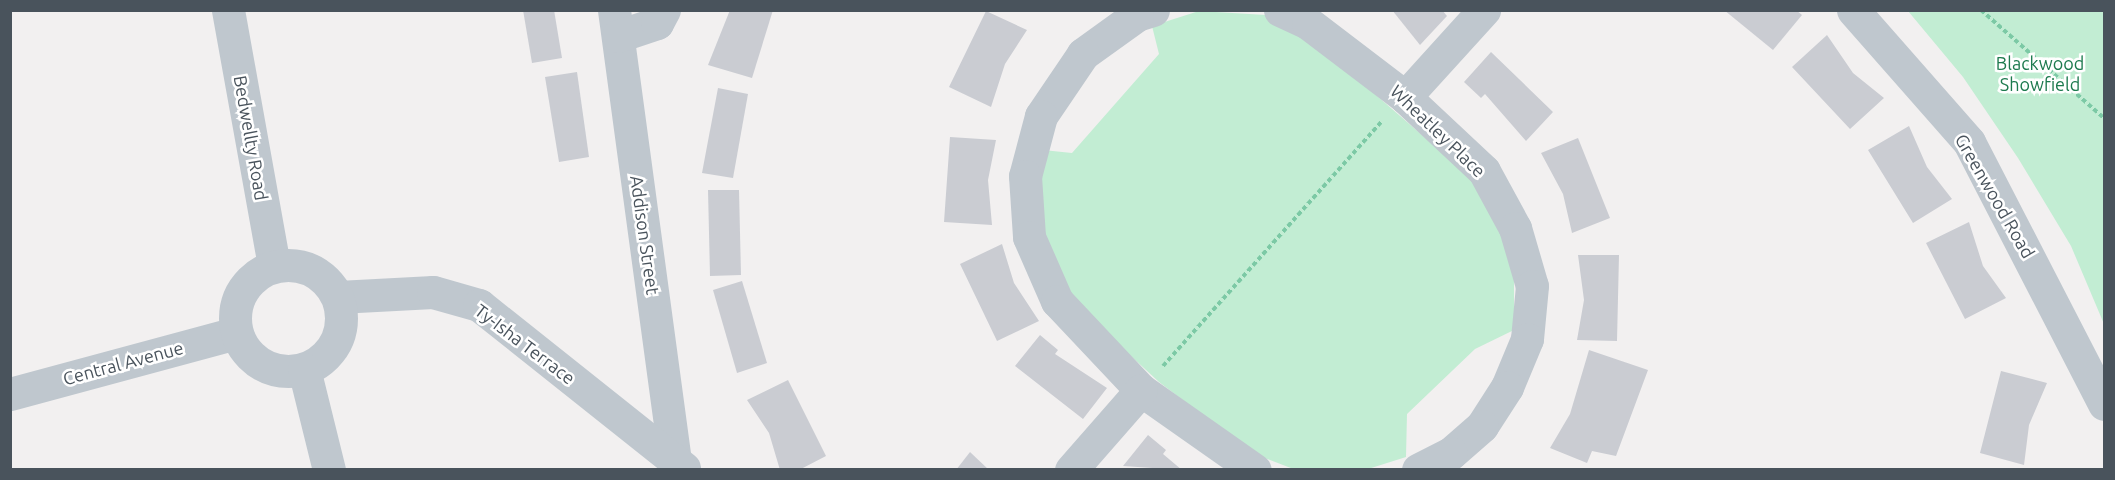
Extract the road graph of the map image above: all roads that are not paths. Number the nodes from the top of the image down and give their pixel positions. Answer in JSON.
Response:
{"nodes":[{"id":1,"x":228,"y":10,"type":"edge"},
{"id":2,"x":664,"y":10,"type":"edge"},
{"id":3,"x":1153,"y":10,"type":"edge"},
{"id":4,"x":1280,"y":10,"type":"edge"},
{"id":5,"x":1484,"y":10,"type":"edge"},
{"id":6,"x":1853,"y":10,"type":"edge"},
{"id":7,"x":616,"y":23,"type":"edge"},
{"id":8,"x":1405,"y":97,"type":"junction"},
{"id":9,"x":274,"y":266,"type":"junction"},
{"id":10,"x":338,"y":297,"type":"junction"},
{"id":11,"x":236,"y":333,"type":"junction"},
{"id":12,"x":304,"y":369,"type":"junction"},
{"id":13,"x":1142,"y":390,"type":"junction"},
{"id":14,"x":10,"y":394,"type":"edge"},
{"id":15,"x":2104,"y":404,"type":"edge"},
{"id":16,"x":680,"y":465,"type":"edge"},
{"id":17,"x":329,"y":470,"type":"edge"},
{"id":18,"x":1071,"y":470,"type":"edge"},
{"id":19,"x":1255,"y":470,"type":"edge"},
{"id":20,"x":1418,"y":470,"type":"edge"}],
"edges":[{"from":1,"to":9,"type":"street","name":"Bedwellty Road"},
{"from":2,"to":7,"type":"street"},
{"from":3,"to":13,"type":"street"},
{"from":4,"to":8,"type":"street","name":"Wheatley Place"},
{"from":5,"to":8,"type":"street"},
{"from":6,"to":15,"type":"street","name":"Greenwood Road"},
{"from":7,"to":16,"type":"street","name":"Addison Street"},
{"from":8,"to":20,"type":"street","name":"Wheatley Place"},
{"from":9,"to":10,"type":"street"},
{"from":9,"to":11,"type":"street"},
{"from":10,"to":12,"type":"street"},
{"from":10,"to":16,"type":"street","name":"Ty-Isha Terrace"},
{"from":11,"to":12,"type":"street"},
{"from":11,"to":14,"type":"street","name":"Central Avenue"},
{"from":12,"to":17,"type":"street"},
{"from":13,"to":18,"type":"street"},
{"from":13,"to":19,"type":"street"}]}
